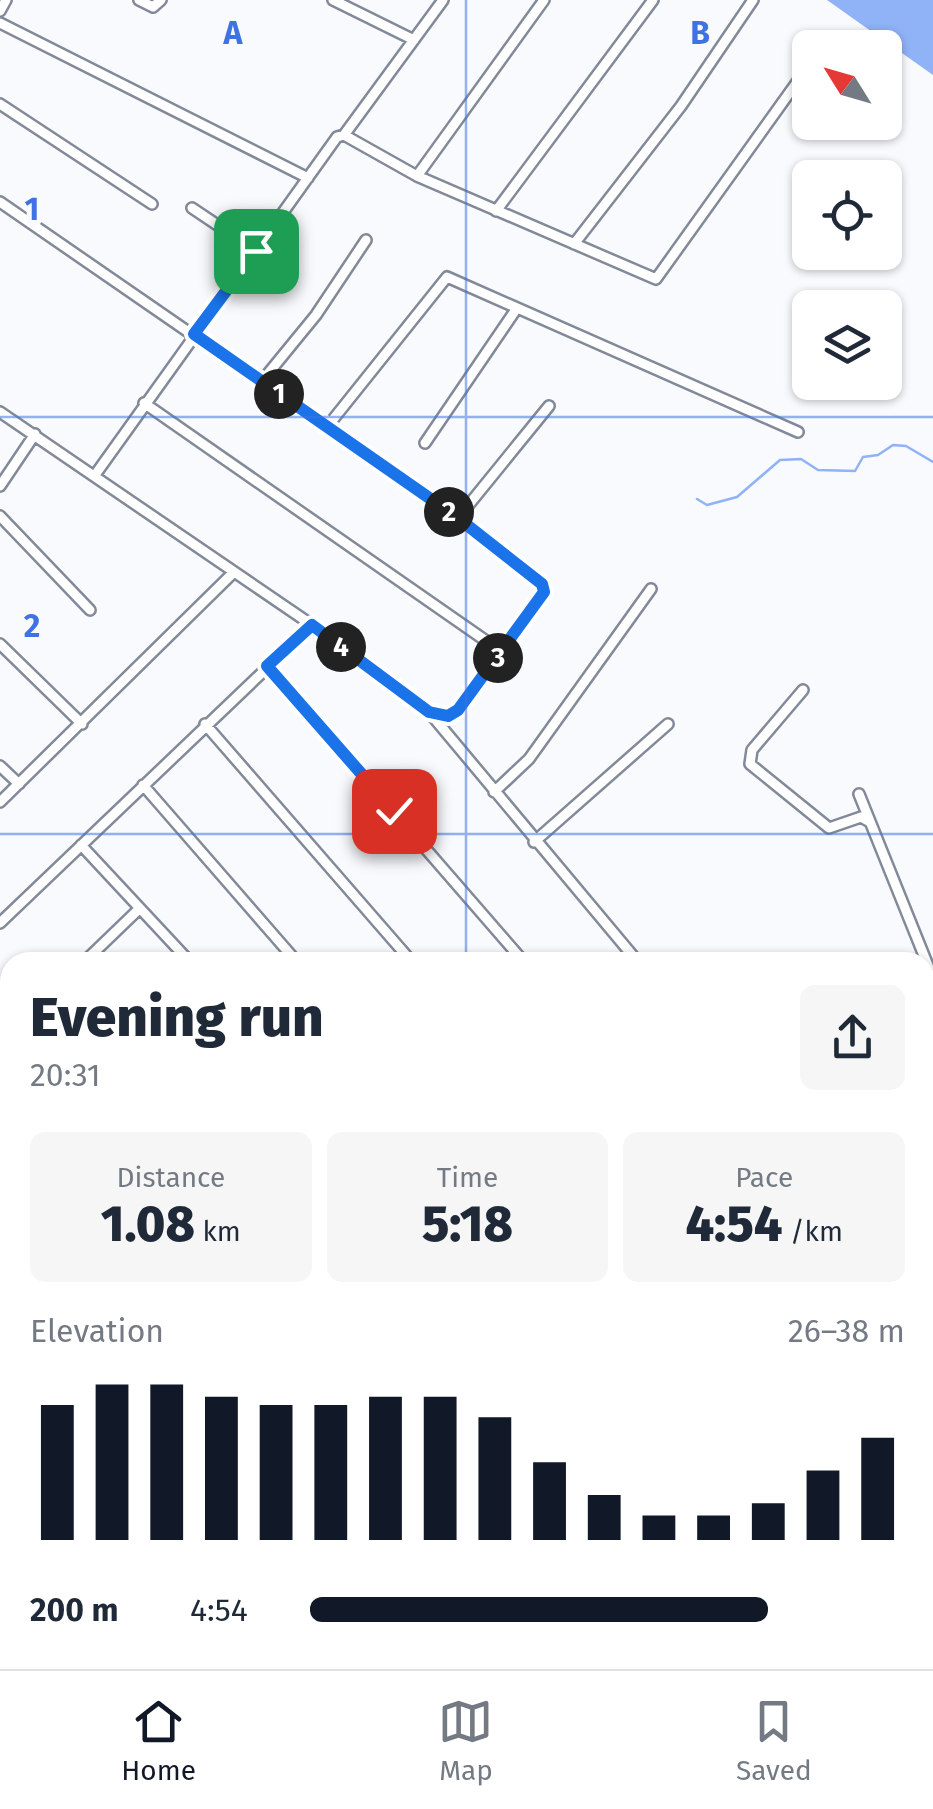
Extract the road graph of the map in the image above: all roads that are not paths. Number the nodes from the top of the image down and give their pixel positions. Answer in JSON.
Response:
{"nodes":[{"id":1,"x":6,"y":0,"type":"edge"},
{"id":2,"x":139,"y":0,"type":"edge"},
{"id":3,"x":161,"y":0,"type":"edge"},
{"id":4,"x":333,"y":0,"type":"edge"},
{"id":5,"x":443,"y":0,"type":"edge"},
{"id":6,"x":544,"y":0,"type":"edge"},
{"id":7,"x":653,"y":0,"type":"edge"},
{"id":8,"x":753,"y":0,"type":"edge"},
{"id":9,"x":0,"y":11,"type":"edge"},
{"id":10,"x":0,"y":23,"type":"edge"},
{"id":11,"x":414,"y":40,"type":"junction"},
{"id":12,"x":792,"y":89,"type":"edge"},
{"id":13,"x":0,"y":104,"type":"edge"},
{"id":14,"x":344,"y":135,"type":"junction"},
{"id":15,"x":417,"y":176,"type":"junction"},
{"id":16,"x":308,"y":178,"type":"junction"},
{"id":17,"x":0,"y":202,"type":"edge"},
{"id":18,"x":152,"y":204,"type":"dead end"},
{"id":19,"x":192,"y":208,"type":"dead end"},
{"id":20,"x":496,"y":210,"type":"junction"},
{"id":21,"x":366,"y":240,"type":"dead end"},
{"id":22,"x":574,"y":244,"type":"junction"},
{"id":23,"x":256,"y":251,"type":"junction"},
{"id":24,"x":516,"y":308,"type":"junction"},
{"id":25,"x":194,"y":334,"type":"junction"},
{"id":26,"x":262,"y":382,"type":"junction"},
{"id":27,"x":144,"y":403,"type":"junction"},
{"id":28,"x":549,"y":406,"type":"dead end"},
{"id":29,"x":0,"y":412,"type":"edge"},
{"id":30,"x":326,"y":427,"type":"junction"},
{"id":31,"x":798,"y":432,"type":"dead end"},
{"id":32,"x":35,"y":434,"type":"junction"},
{"id":33,"x":425,"y":443,"type":"dead end"},
{"id":34,"x":94,"y":475,"type":"junction"},
{"id":35,"x":0,"y":486,"type":"edge"},
{"id":36,"x":0,"y":516,"type":"edge"},
{"id":37,"x":458,"y":518,"type":"junction"},
{"id":38,"x":234,"y":572,"type":"junction"},
{"id":39,"x":652,"y":588,"type":"dead end"},
{"id":40,"x":90,"y":610,"type":"dead end"},
{"id":41,"x":312,"y":625,"type":"junction"},
{"id":42,"x":0,"y":644,"type":"edge"},
{"id":43,"x":502,"y":652,"type":"junction"},
{"id":44,"x":267,"y":666,"type":"junction"},
{"id":45,"x":803,"y":690,"type":"dead end"},
{"id":46,"x":429,"y":712,"type":"junction"},
{"id":47,"x":82,"y":724,"type":"junction"},
{"id":48,"x":205,"y":724,"type":"junction"},
{"id":49,"x":668,"y":724,"type":"dead end"},
{"id":50,"x":0,"y":766,"type":"edge"},
{"id":51,"x":19,"y":784,"type":"junction"},
{"id":52,"x":143,"y":785,"type":"junction"},
{"id":53,"x":494,"y":792,"type":"junction"},
{"id":54,"x":859,"y":794,"type":"dead end"},
{"id":55,"x":0,"y":802,"type":"edge"},
{"id":56,"x":870,"y":822,"type":"junction"},
{"id":57,"x":534,"y":842,"type":"junction"},
{"id":58,"x":81,"y":845,"type":"junction"},
{"id":59,"x":138,"y":910,"type":"junction"},
{"id":60,"x":0,"y":922,"type":"edge"},
{"id":61,"x":94,"y":952,"type":"edge"},
{"id":62,"x":180,"y":952,"type":"edge"},
{"id":63,"x":288,"y":952,"type":"edge"},
{"id":64,"x":403,"y":952,"type":"edge"},
{"id":65,"x":515,"y":952,"type":"edge"},
{"id":66,"x":629,"y":952,"type":"edge"},
{"id":67,"x":922,"y":952,"type":"edge"}],
"edges":[{"from":1,"to":9,"type":"street"},
{"from":2,"to":3,"type":"street"},
{"from":4,"to":11,"type":"street"},
{"from":5,"to":11,"type":"street"},
{"from":6,"to":15,"type":"street"},
{"from":7,"to":20,"type":"street"},
{"from":8,"to":22,"type":"street"},
{"from":10,"to":16,"type":"street"},
{"from":11,"to":14,"type":"street"},
{"from":12,"to":22,"type":"street"},
{"from":13,"to":18,"type":"street"},
{"from":14,"to":15,"type":"street"},
{"from":14,"to":16,"type":"street"},
{"from":15,"to":20,"type":"street"},
{"from":16,"to":23,"type":"street"},
{"from":17,"to":25,"type":"street"},
{"from":19,"to":23,"type":"street"},
{"from":20,"to":22,"type":"street"},
{"from":21,"to":26,"type":"street"},
{"from":23,"to":25,"type":"street"},
{"from":24,"to":30,"type":"street"},
{"from":24,"to":31,"type":"street"},
{"from":24,"to":33,"type":"street"},
{"from":25,"to":26,"type":"street"},
{"from":25,"to":27,"type":"street"},
{"from":26,"to":30,"type":"street"},
{"from":27,"to":34,"type":"street"},
{"from":27,"to":43,"type":"street"},
{"from":28,"to":37,"type":"street"},
{"from":29,"to":32,"type":"street"},
{"from":30,"to":37,"type":"street"},
{"from":32,"to":34,"type":"street"},
{"from":32,"to":35,"type":"street"},
{"from":34,"to":38,"type":"street"},
{"from":36,"to":40,"type":"street"},
{"from":37,"to":43,"type":"street"},
{"from":38,"to":41,"type":"street"},
{"from":38,"to":47,"type":"street"},
{"from":39,"to":53,"type":"street"},
{"from":41,"to":44,"type":"street"},
{"from":41,"to":46,"type":"street"},
{"from":42,"to":47,"type":"street"},
{"from":43,"to":46,"type":"street"},
{"from":44,"to":48,"type":"street"},
{"from":44,"to":65,"type":"street"},
{"from":45,"to":56,"type":"street"},
{"from":46,"to":53,"type":"street"},
{"from":47,"to":51,"type":"street"},
{"from":48,"to":52,"type":"street"},
{"from":48,"to":64,"type":"street"},
{"from":49,"to":57,"type":"street"},
{"from":50,"to":51,"type":"street"},
{"from":51,"to":55,"type":"street"},
{"from":52,"to":58,"type":"street"},
{"from":52,"to":63,"type":"street"},
{"from":53,"to":57,"type":"street"},
{"from":54,"to":56,"type":"street"},
{"from":56,"to":67,"type":"street"},
{"from":57,"to":66,"type":"street"},
{"from":58,"to":59,"type":"street"},
{"from":58,"to":60,"type":"street"},
{"from":59,"to":61,"type":"street"},
{"from":59,"to":62,"type":"street"}]}
